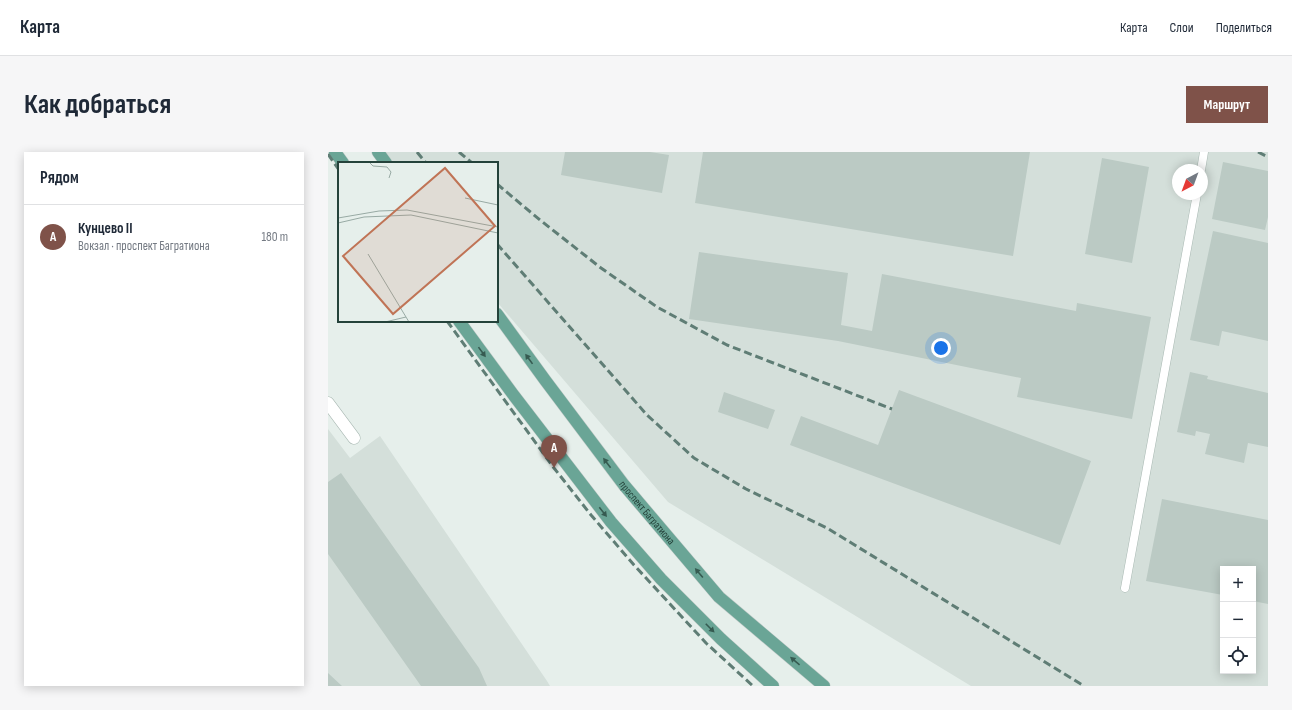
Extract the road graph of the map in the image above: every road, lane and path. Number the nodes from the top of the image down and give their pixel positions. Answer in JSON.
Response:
{"nodes":[{"id":1,"x":334,"y":152,"type":"edge"},
{"id":2,"x":378,"y":152,"type":"edge"},
{"id":3,"x":1204,"y":152,"type":"edge"},
{"id":4,"x":342,"y":162,"type":"edge"},
{"id":5,"x":385,"y":162,"type":"edge"},
{"id":6,"x":1202,"y":164,"type":"edge"},
{"id":7,"x":1196,"y":200,"type":"edge"},
{"id":8,"x":498,"y":315,"type":"edge"},
{"id":9,"x":460,"y":322,"type":"edge"},
{"id":10,"x":328,"y":402,"type":"edge"},
{"id":11,"x":354,"y":438,"type":"dead end"},
{"id":12,"x":1125,"y":588,"type":"dead end"},
{"id":13,"x":773,"y":686,"type":"edge"},
{"id":14,"x":824,"y":686,"type":"edge"}],
"edges":[{"from":1,"to":4,"type":"main road"},
{"from":2,"to":5,"type":"main road"},
{"from":3,"to":6,"type":"lane"},
{"from":7,"to":12,"type":"lane"},
{"from":14,"to":8,"type":"main road","name":"проспект Багратиона","one_way":true},
{"from":9,"to":13,"type":"main road","one_way":true},
{"from":10,"to":11,"type":"street"}]}
